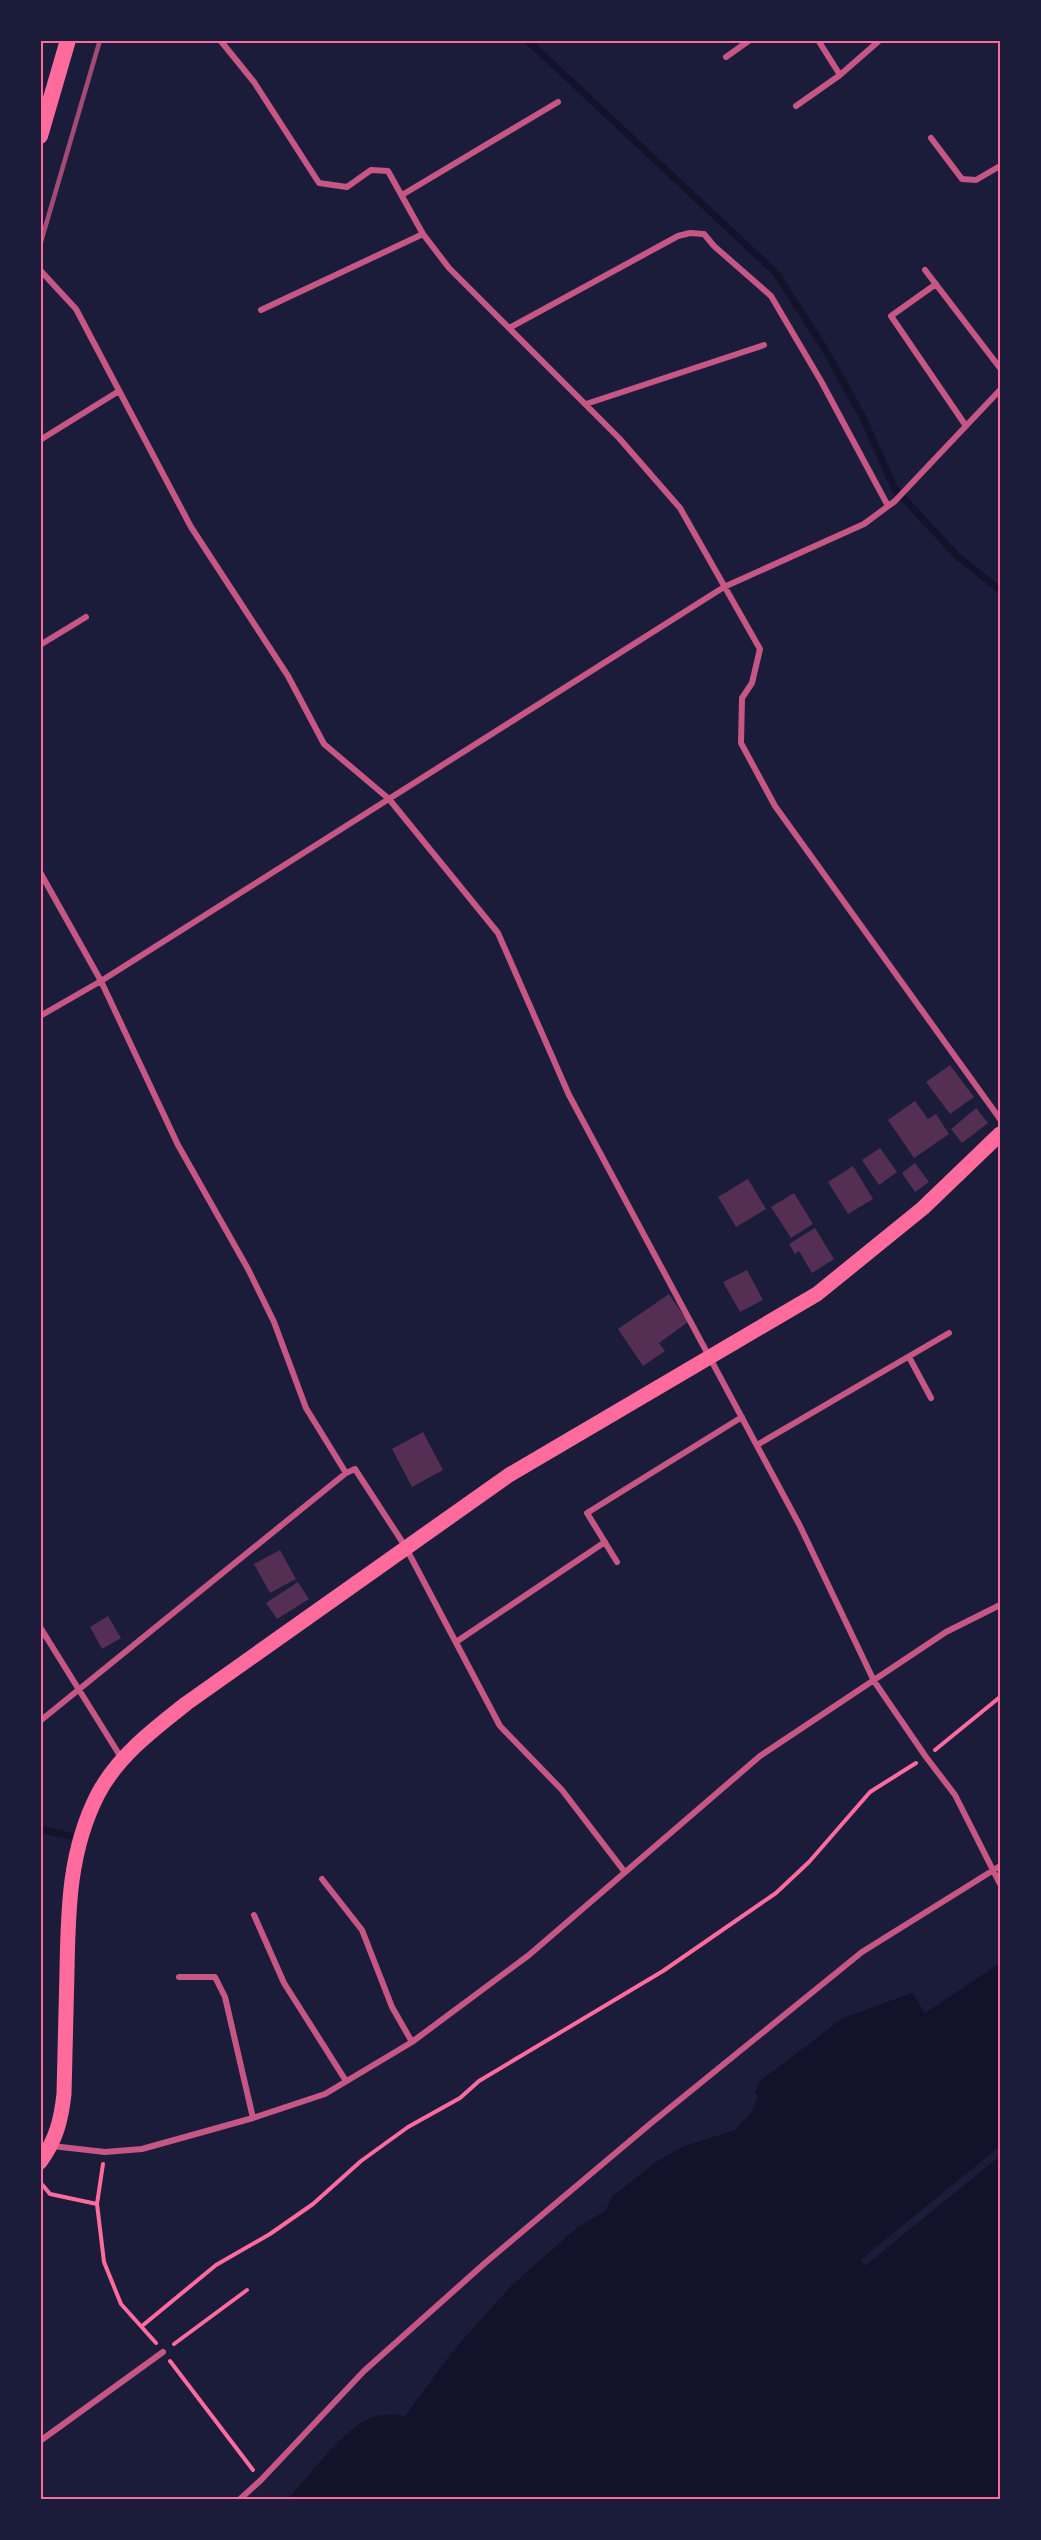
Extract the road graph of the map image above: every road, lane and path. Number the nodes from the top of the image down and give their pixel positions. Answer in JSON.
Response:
{"nodes":[{"id":1,"x":68,"y":40,"type":"edge"},
{"id":2,"x":220,"y":40,"type":"edge"},
{"id":3,"x":750,"y":40,"type":"edge"},
{"id":4,"x":818,"y":40,"type":"edge"},
{"id":5,"x":880,"y":40,"type":"edge"},
{"id":6,"x":726,"y":57,"type":"dead end"},
{"id":7,"x":840,"y":75,"type":"junction"},
{"id":8,"x":558,"y":102,"type":"dead end"},
{"id":9,"x":796,"y":106,"type":"dead end"},
{"id":10,"x":40,"y":136,"type":"edge"},
{"id":11,"x":931,"y":138,"type":"dead end"},
{"id":12,"x":1000,"y":166,"type":"edge"},
{"id":13,"x":402,"y":195,"type":"junction"},
{"id":14,"x":423,"y":234,"type":"junction"},
{"id":15,"x":40,"y":270,"type":"edge"},
{"id":16,"x":925,"y":270,"type":"dead end"},
{"id":17,"x":936,"y":284,"type":"junction"},
{"id":18,"x":261,"y":310,"type":"dead end"},
{"id":19,"x":509,"y":328,"type":"junction"},
{"id":20,"x":764,"y":345,"type":"dead end"},
{"id":21,"x":1000,"y":368,"type":"edge"},
{"id":22,"x":1000,"y":390,"type":"edge"},
{"id":23,"x":119,"y":391,"type":"junction"},
{"id":24,"x":586,"y":404,"type":"junction"},
{"id":25,"x":966,"y":426,"type":"junction"},
{"id":26,"x":40,"y":440,"type":"edge"},
{"id":27,"x":888,"y":506,"type":"junction"},
{"id":28,"x":724,"y":587,"type":"junction"},
{"id":29,"x":86,"y":617,"type":"dead end"},
{"id":30,"x":40,"y":645,"type":"edge"},
{"id":31,"x":389,"y":799,"type":"junction"},
{"id":32,"x":40,"y":872,"type":"edge"},
{"id":33,"x":101,"y":981,"type":"junction"},
{"id":34,"x":40,"y":1016,"type":"edge"},
{"id":35,"x":1000,"y":1119,"type":"edge"},
{"id":36,"x":1000,"y":1134,"type":"edge"},
{"id":37,"x":949,"y":1334,"type":"dead end"},
{"id":38,"x":909,"y":1357,"type":"junction"},
{"id":39,"x":710,"y":1358,"type":"junction"},
{"id":40,"x":931,"y":1398,"type":"dead end"},
{"id":41,"x":742,"y":1417,"type":"junction"},
{"id":42,"x":757,"y":1445,"type":"junction"},
{"id":43,"x":346,"y":1473,"type":"junction"},
{"id":44,"x":605,"y":1542,"type":"junction"},
{"id":45,"x":405,"y":1546,"type":"junction"},
{"id":46,"x":617,"y":1562,"type":"dead end"},
{"id":47,"x":1000,"y":1605,"type":"edge"},
{"id":48,"x":40,"y":1627,"type":"edge"},
{"id":49,"x":456,"y":1642,"type":"junction"},
{"id":50,"x":874,"y":1681,"type":"junction"},
{"id":51,"x":78,"y":1690,"type":"junction"},
{"id":52,"x":1000,"y":1697,"type":"edge"},
{"id":53,"x":40,"y":1721,"type":"edge"},
{"id":54,"x":926,"y":1757,"type":"junction"},
{"id":55,"x":123,"y":1760,"type":"junction"},
{"id":56,"x":1000,"y":1866,"type":"edge"},
{"id":57,"x":624,"y":1871,"type":"junction"},
{"id":58,"x":993,"y":1871,"type":"junction"},
{"id":59,"x":322,"y":1879,"type":"dead end"},
{"id":60,"x":1000,"y":1884,"type":"edge"},
{"id":61,"x":254,"y":1915,"type":"dead end"},
{"id":62,"x":179,"y":1977,"type":"dead end"},
{"id":63,"x":412,"y":2043,"type":"junction"},
{"id":64,"x":346,"y":2081,"type":"junction"},
{"id":65,"x":253,"y":2118,"type":"junction"},
{"id":66,"x":52,"y":2146,"type":"junction"},
{"id":67,"x":105,"y":2152,"type":"junction"},
{"id":68,"x":40,"y":2162,"type":"edge"},
{"id":69,"x":40,"y":2182,"type":"edge"},
{"id":70,"x":97,"y":2204,"type":"junction"},
{"id":71,"x":247,"y":2290,"type":"dead end"},
{"id":72,"x":142,"y":2326,"type":"junction"},
{"id":73,"x":163,"y":2352,"type":"junction"},
{"id":74,"x":40,"y":2441,"type":"edge"},
{"id":75,"x":261,"y":2480,"type":"junction"},
{"id":76,"x":239,"y":2499,"type":"edge"}],
"edges":[{"from":1,"to":10,"type":"highway"},
{"from":2,"to":13,"type":"street"},
{"from":3,"to":6,"type":"street"},
{"from":4,"to":7,"type":"street"},
{"from":5,"to":7,"type":"street"},
{"from":7,"to":9,"type":"street"},
{"from":8,"to":13,"type":"street"},
{"from":11,"to":12,"type":"street"},
{"from":13,"to":14,"type":"street"},
{"from":14,"to":18,"type":"street"},
{"from":14,"to":19,"type":"street"},
{"from":15,"to":23,"type":"street"},
{"from":16,"to":17,"type":"street"},
{"from":17,"to":21,"type":"street"},
{"from":17,"to":25,"type":"street"},
{"from":19,"to":24,"type":"street"},
{"from":19,"to":27,"type":"street"},
{"from":20,"to":24,"type":"street"},
{"from":22,"to":25,"type":"street"},
{"from":23,"to":26,"type":"street"},
{"from":23,"to":31,"type":"street"},
{"from":24,"to":28,"type":"street"},
{"from":25,"to":27,"type":"street"},
{"from":27,"to":28,"type":"street"},
{"from":28,"to":31,"type":"street"},
{"from":28,"to":35,"type":"street"},
{"from":29,"to":30,"type":"street"},
{"from":31,"to":33,"type":"street"},
{"from":31,"to":39,"type":"street"},
{"from":32,"to":33,"type":"street"},
{"from":33,"to":34,"type":"street"},
{"from":33,"to":43,"type":"street"},
{"from":36,"to":39,"type":"main road"},
{"from":37,"to":38,"type":"street"},
{"from":38,"to":40,"type":"street"},
{"from":38,"to":42,"type":"street"},
{"from":39,"to":41,"type":"street"},
{"from":39,"to":45,"type":"main road"},
{"from":41,"to":42,"type":"street"},
{"from":41,"to":44,"type":"street"},
{"from":42,"to":50,"type":"street"},
{"from":43,"to":45,"type":"street"},
{"from":43,"to":51,"type":"street"},
{"from":44,"to":46,"type":"street"},
{"from":44,"to":49,"type":"street"},
{"from":45,"to":49,"type":"street"},
{"from":45,"to":55,"type":"main road"},
{"from":47,"to":50,"type":"street"},
{"from":48,"to":51,"type":"street"},
{"from":49,"to":57,"type":"street"},
{"from":50,"to":54,"type":"street"},
{"from":50,"to":57,"type":"street"},
{"from":51,"to":53,"type":"street"},
{"from":51,"to":55,"type":"street"},
{"from":52,"to":54,"type":"path"},
{"from":54,"to":58,"type":"street"},
{"from":54,"to":72,"type":"path"},
{"from":55,"to":66,"type":"main road"},
{"from":56,"to":58,"type":"street"},
{"from":57,"to":63,"type":"street"},
{"from":58,"to":60,"type":"street"},
{"from":58,"to":75,"type":"street"},
{"from":59,"to":63,"type":"street"},
{"from":61,"to":64,"type":"street"},
{"from":62,"to":65,"type":"street"},
{"from":63,"to":64,"type":"street"},
{"from":64,"to":65,"type":"street"},
{"from":65,"to":67,"type":"street"},
{"from":66,"to":67,"type":"street"},
{"from":66,"to":68,"type":"main road"},
{"from":67,"to":70,"type":"path"},
{"from":69,"to":70,"type":"path"},
{"from":70,"to":72,"type":"path"},
{"from":71,"to":73,"type":"path"},
{"from":72,"to":73,"type":"path"},
{"from":73,"to":74,"type":"street"},
{"from":73,"to":75,"type":"path"},
{"from":75,"to":76,"type":"street"}]}
